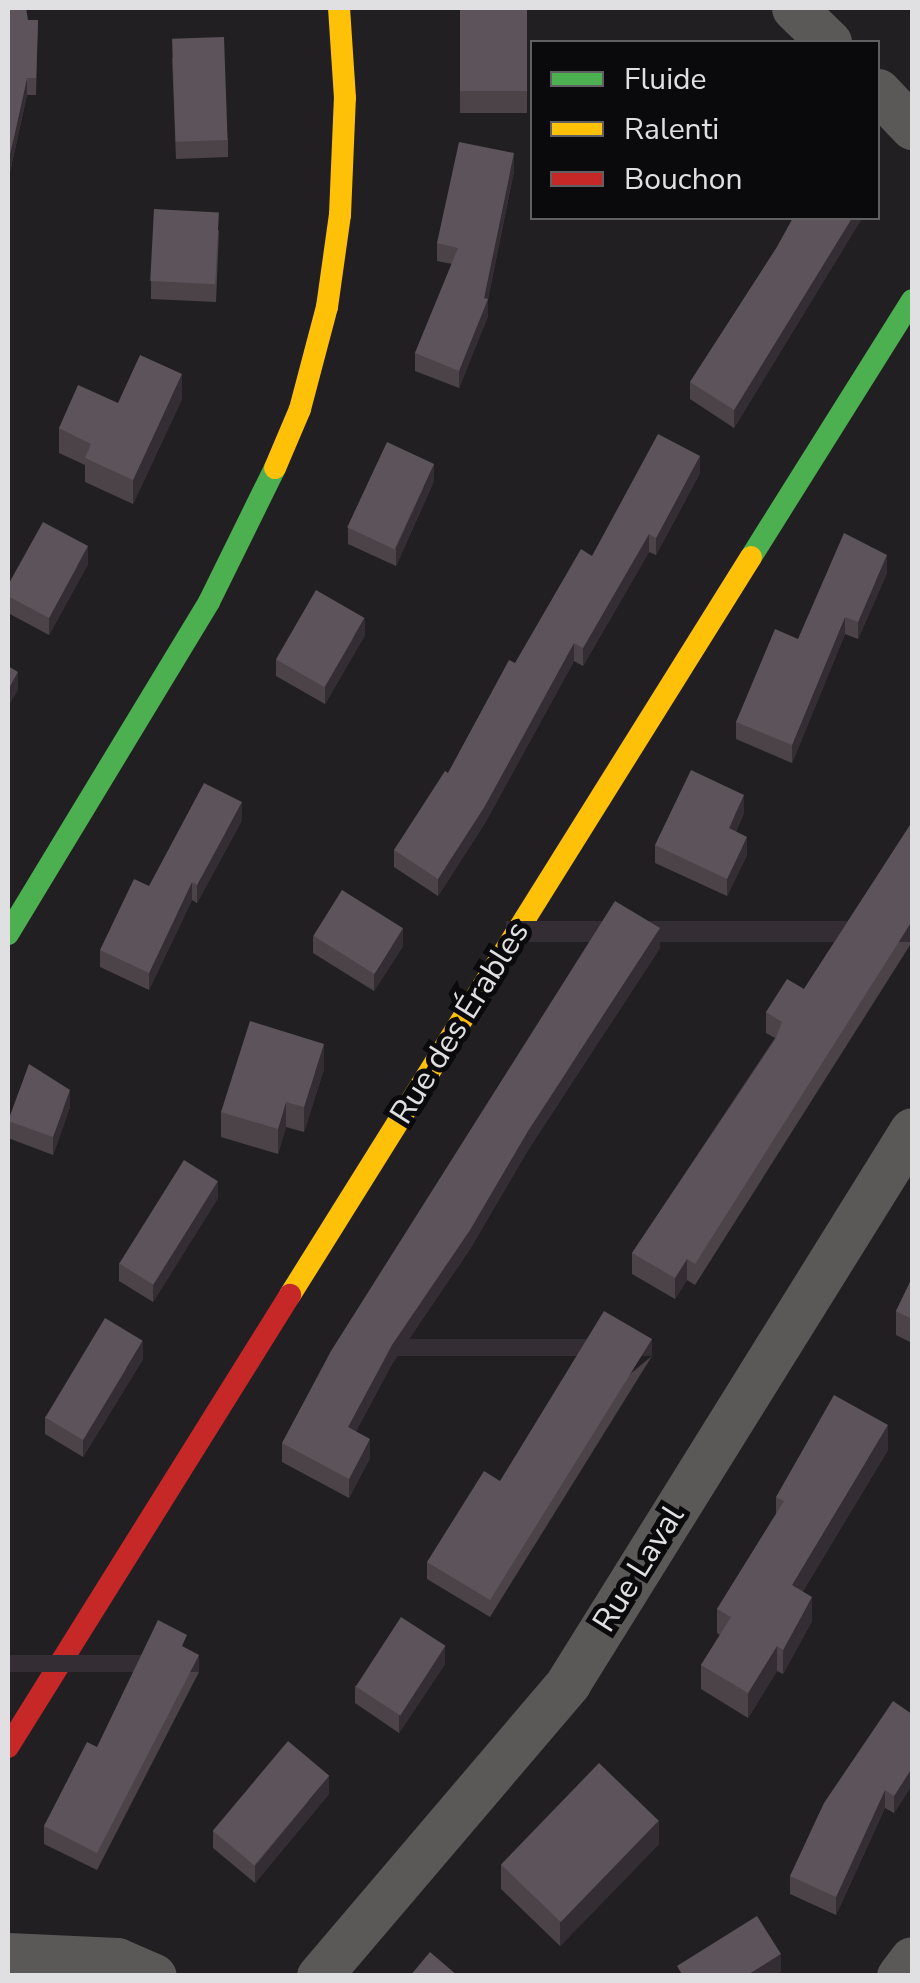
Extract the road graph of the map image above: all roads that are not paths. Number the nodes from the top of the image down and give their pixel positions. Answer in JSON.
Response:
{"nodes":[{"id":1,"x":339,"y":8,"type":"edge"},
{"id":2,"x":794,"y":8,"type":"edge"},
{"id":3,"x":827,"y":40,"type":"edge"},
{"id":4,"x":880,"y":93,"type":"edge"},
{"id":5,"x":912,"y":126,"type":"edge"},
{"id":6,"x":912,"y":300,"type":"edge"},
{"id":7,"x":8,"y":934,"type":"edge"},
{"id":8,"x":912,"y":1130,"type":"edge"},
{"id":9,"x":8,"y":1747,"type":"edge"},
{"id":10,"x":8,"y":1955,"type":"edge"},
{"id":11,"x":912,"y":1959,"type":"edge"},
{"id":12,"x":154,"y":1976,"type":"edge"},
{"id":13,"x":319,"y":1976,"type":"edge"},
{"id":14,"x":900,"y":1976,"type":"edge"}],
"edges":[{"from":1,"to":7,"type":"street"},
{"from":2,"to":3,"type":"street"},
{"from":4,"to":5,"type":"street"},
{"from":6,"to":9,"type":"street","name":"Rue des Érables"},
{"from":8,"to":13,"type":"street","name":"Rue Laval"},
{"from":10,"to":12,"type":"street"},
{"from":11,"to":14,"type":"street"}]}
